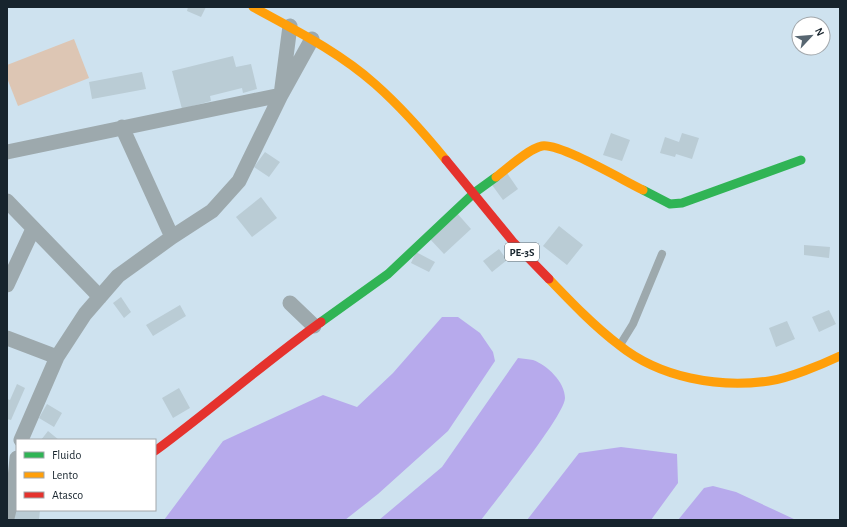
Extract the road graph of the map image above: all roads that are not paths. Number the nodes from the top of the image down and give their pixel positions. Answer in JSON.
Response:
{"nodes":[{"id":1,"x":253,"y":7,"type":"edge"},
{"id":2,"x":290,"y":26,"type":"junction"},
{"id":3,"x":312,"y":39,"type":"junction"},
{"id":4,"x":281,"y":95,"type":"junction"},
{"id":5,"x":122,"y":128,"type":"junction"},
{"id":6,"x":7,"y":152,"type":"edge"},
{"id":7,"x":801,"y":160,"type":"dead end"},
{"id":8,"x":474,"y":193,"type":"junction"},
{"id":9,"x":7,"y":201,"type":"edge"},
{"id":10,"x":33,"y":229,"type":"junction"},
{"id":11,"x":172,"y":237,"type":"junction"},
{"id":12,"x":662,"y":254,"type":"dead end"},
{"id":13,"x":7,"y":285,"type":"edge"},
{"id":14,"x":100,"y":297,"type":"junction"},
{"id":15,"x":290,"y":303,"type":"dead end"},
{"id":16,"x":314,"y":326,"type":"junction"},
{"id":17,"x":7,"y":338,"type":"edge"},
{"id":18,"x":620,"y":346,"type":"junction"},
{"id":19,"x":840,"y":356,"type":"edge"},
{"id":20,"x":58,"y":357,"type":"junction"},
{"id":21,"x":21,"y":439,"type":"edge"},
{"id":22,"x":156,"y":450,"type":"edge"},
{"id":23,"x":16,"y":474,"type":"edge"},
{"id":24,"x":15,"y":489,"type":"edge"},
{"id":25,"x":7,"y":518,"type":"edge"}],
"edges":[{"from":1,"to":2,"type":"main road","number":"PE-3S"},
{"from":2,"to":3,"type":"main road","number":"PE-3S"},
{"from":2,"to":4,"type":"street"},
{"from":3,"to":4,"type":"street"},
{"from":3,"to":8,"type":"main road","number":"PE-3S"},
{"from":4,"to":5,"type":"street"},
{"from":4,"to":11,"type":"street"},
{"from":5,"to":6,"type":"street"},
{"from":5,"to":11,"type":"street"},
{"from":7,"to":8,"type":"main road"},
{"from":8,"to":16,"type":"main road"},
{"from":8,"to":18,"type":"main road","number":"PE-3S"},
{"from":9,"to":10,"type":"street"},
{"from":10,"to":13,"type":"street"},
{"from":10,"to":14,"type":"street"},
{"from":11,"to":14,"type":"street"},
{"from":12,"to":18,"type":"lane"},
{"from":14,"to":20,"type":"street"},
{"from":15,"to":16,"type":"street"},
{"from":16,"to":22,"type":"main road"},
{"from":17,"to":20,"type":"street"},
{"from":18,"to":19,"type":"main road","number":"PE-3S"},
{"from":20,"to":21,"type":"street"},
{"from":23,"to":24,"type":"street"},
{"from":24,"to":25,"type":"street"}]}
